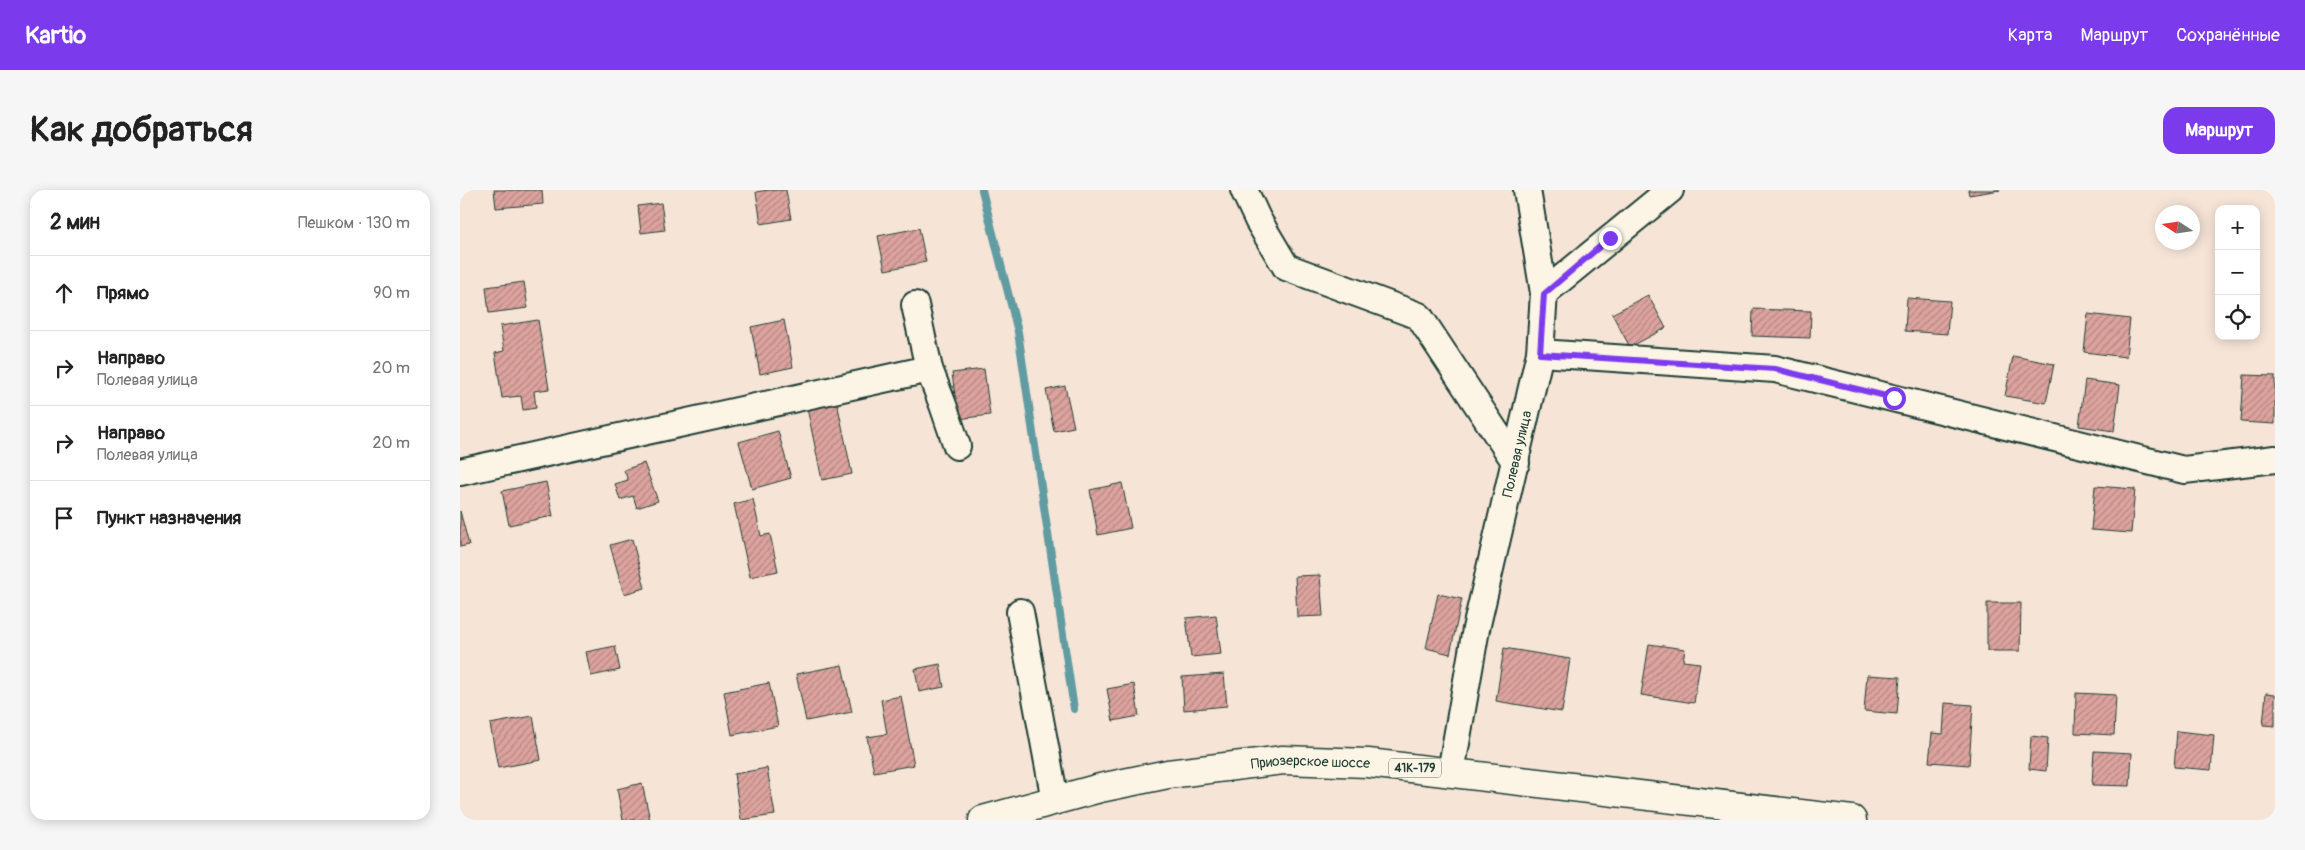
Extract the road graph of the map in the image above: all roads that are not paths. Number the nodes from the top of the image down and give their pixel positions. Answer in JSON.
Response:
{"nodes":[{"id":1,"x":1244,"y":190,"type":"edge"},
{"id":2,"x":1527,"y":190,"type":"edge"},
{"id":3,"x":1670,"y":190,"type":"edge"},
{"id":4,"x":1544,"y":294,"type":"junction"},
{"id":5,"x":915,"y":304,"type":"dead end"},
{"id":6,"x":1540,"y":354,"type":"junction"},
{"id":7,"x":929,"y":369,"type":"junction"},
{"id":8,"x":957,"y":446,"type":"dead end"},
{"id":9,"x":2275,"y":459,"type":"edge"},
{"id":10,"x":1516,"y":463,"type":"junction"},
{"id":11,"x":460,"y":472,"type":"edge"},
{"id":12,"x":1020,"y":612,"type":"dead end"},
{"id":13,"x":1451,"y":772,"type":"junction"},
{"id":14,"x":1044,"y":808,"type":"edge"},
{"id":15,"x":983,"y":820,"type":"edge"},
{"id":16,"x":1852,"y":820,"type":"edge"}],
"edges":[{"from":1,"to":10,"type":"street"},
{"from":2,"to":4,"type":"street","name":"Полевая улица"},
{"from":3,"to":4,"type":"street"},
{"from":4,"to":6,"type":"street","name":"Полевая улица"},
{"from":5,"to":7,"type":"street"},
{"from":6,"to":9,"type":"street"},
{"from":6,"to":10,"type":"street","name":"Полевая улица"},
{"from":7,"to":8,"type":"street"},
{"from":7,"to":11,"type":"street"},
{"from":10,"to":13,"type":"street","name":"Полевая улица"},
{"from":12,"to":14,"type":"street"},
{"from":13,"to":14,"type":"main road","name":"Приозерское шоссе","number":"41К-179"},
{"from":13,"to":16,"type":"main road","name":"Приозерское шоссе","number":"41К-179"},
{"from":14,"to":15,"type":"main road","name":"Приозерское шоссе","number":"41К-179"}]}
